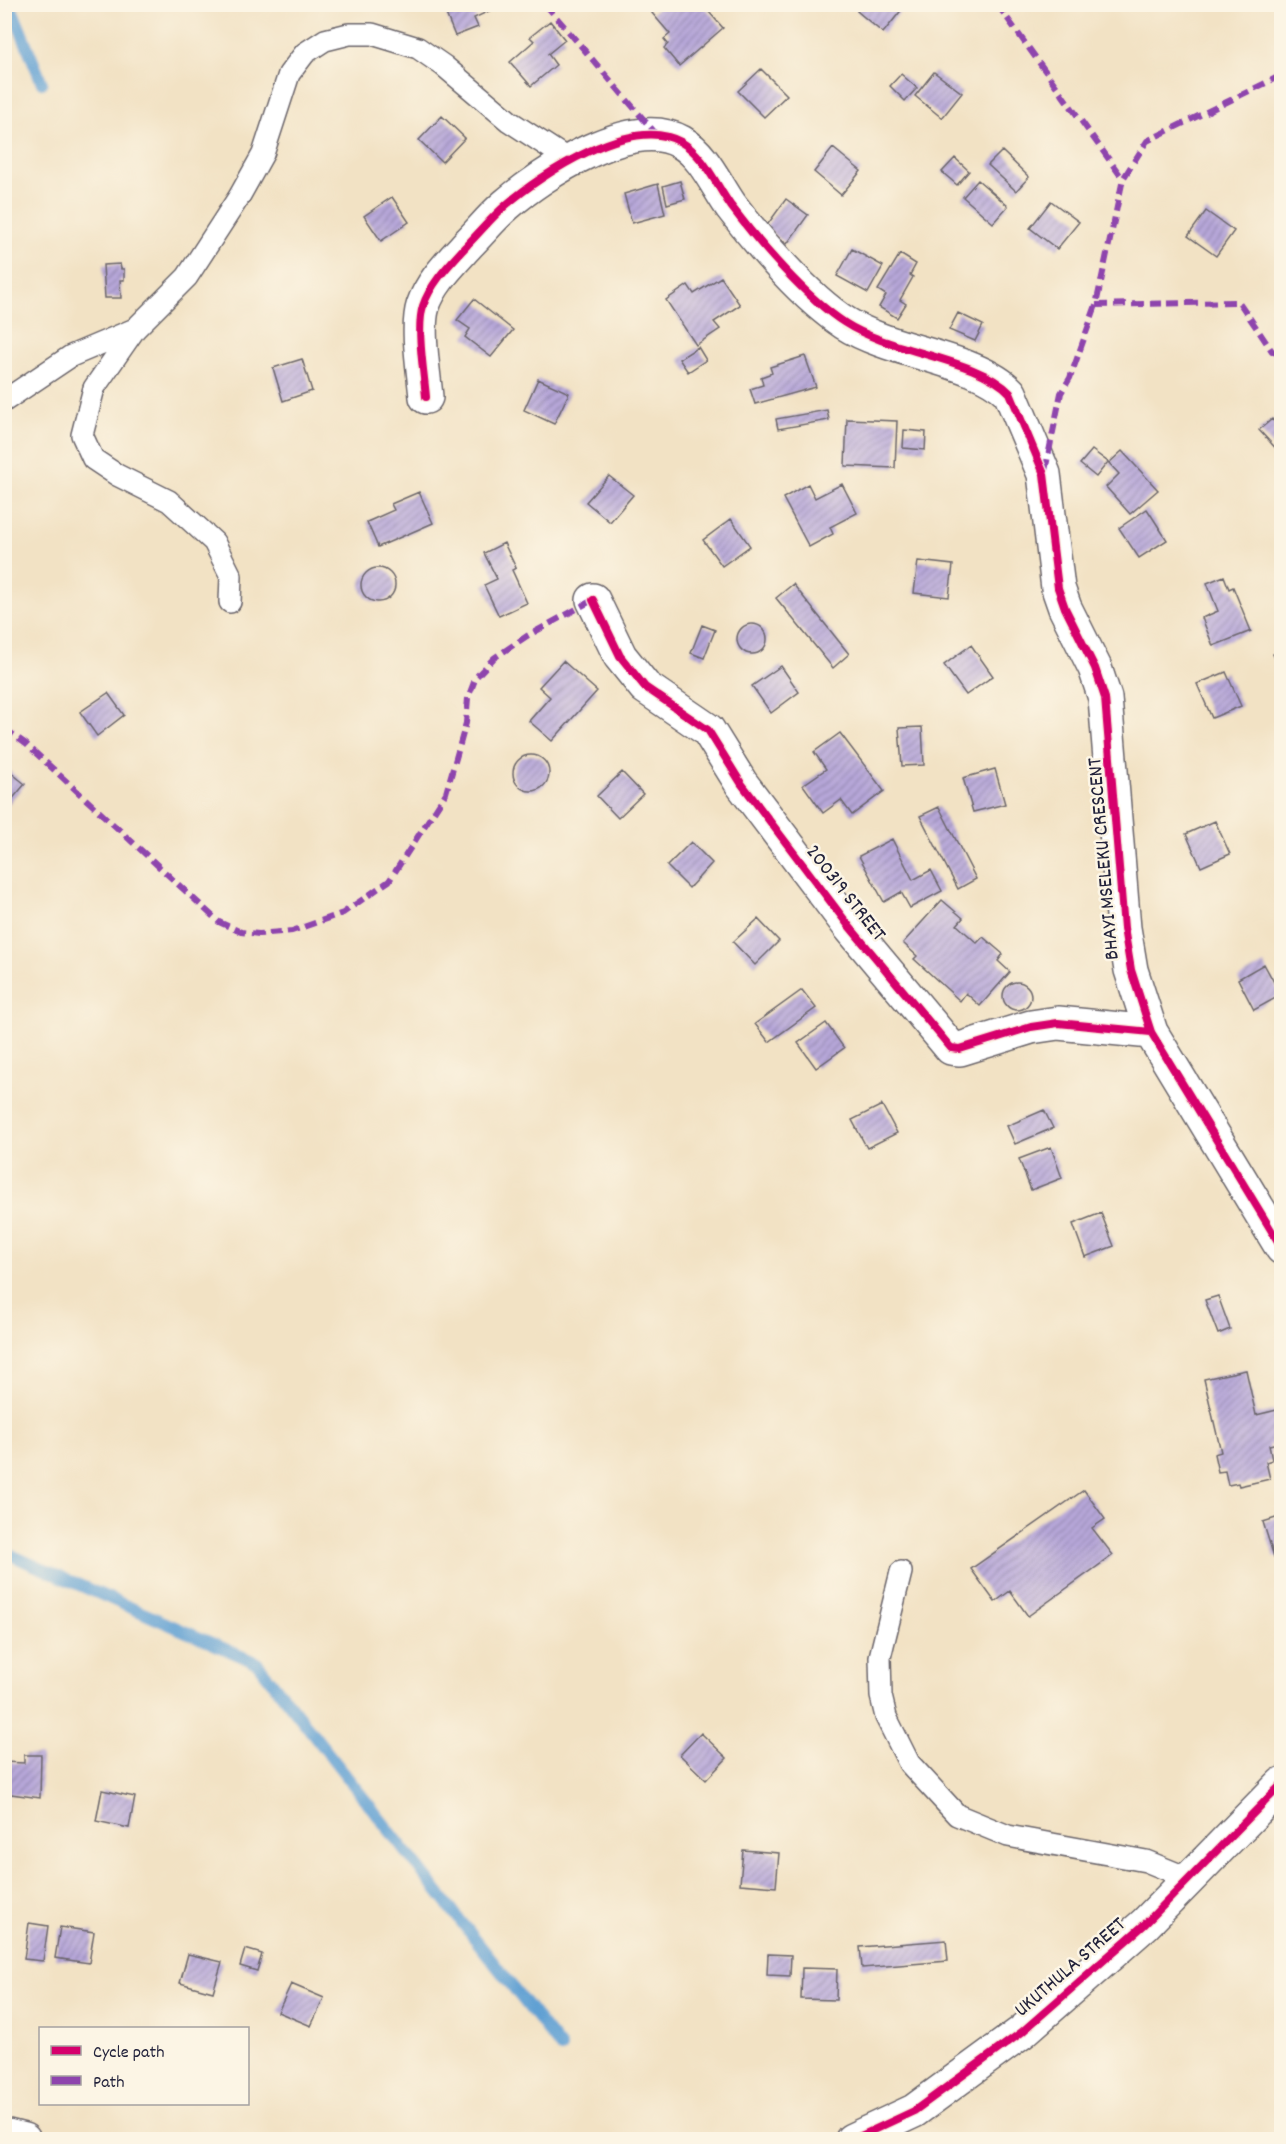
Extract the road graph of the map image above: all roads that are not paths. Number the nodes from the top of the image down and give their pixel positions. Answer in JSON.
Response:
{"nodes":[{"id":1,"x":569,"y":160,"type":"junction"},
{"id":2,"x":135,"y":329,"type":"junction"},
{"id":3,"x":426,"y":397,"type":"dead end"},
{"id":4,"x":4,"y":401,"type":"edge"},
{"id":5,"x":593,"y":600,"type":"dead end"},
{"id":6,"x":230,"y":602,"type":"dead end"},
{"id":7,"x":1151,"y":1032,"type":"junction"},
{"id":8,"x":1281,"y":1248,"type":"edge"},
{"id":9,"x":901,"y":1572,"type":"dead end"},
{"id":10,"x":1281,"y":1784,"type":"edge"},
{"id":11,"x":1190,"y":1878,"type":"junction"},
{"id":12,"x":4,"y":2135,"type":"edge"},
{"id":13,"x":24,"y":2139,"type":"edge"},
{"id":14,"x":852,"y":2139,"type":"edge"}],
"edges":[{"from":1,"to":2,"type":"lane"},
{"from":1,"to":3,"type":"street"},
{"from":1,"to":7,"type":"street","name":"BHAYI MSELEKU CRESCENT"},
{"from":2,"to":4,"type":"lane"},
{"from":2,"to":6,"type":"lane"},
{"from":5,"to":7,"type":"street","name":"200319 STREET"},
{"from":7,"to":8,"type":"street","name":"BHAYI MSELEKU CRESCENT"},
{"from":9,"to":11,"type":"lane"},
{"from":10,"to":11,"type":"street","name":"UKUTHULA STREET"},
{"from":11,"to":14,"type":"street","name":"UKUTHULA STREET"},
{"from":12,"to":13,"type":"street"}]}
